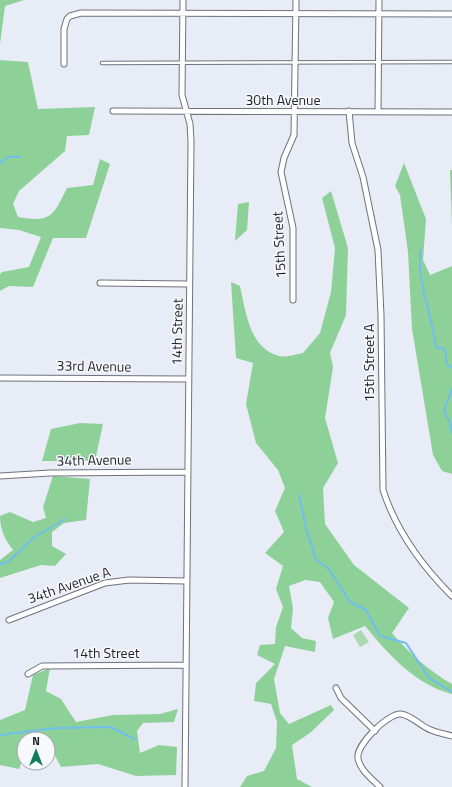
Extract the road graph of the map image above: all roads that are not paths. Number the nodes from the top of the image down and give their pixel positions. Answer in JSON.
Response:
{"nodes":[{"id":1,"x":183,"y":0,"type":"edge"},
{"id":2,"x":296,"y":0,"type":"edge"},
{"id":3,"x":379,"y":0,"type":"edge"},
{"id":4,"x":182,"y":13,"type":"junction"},
{"id":5,"x":296,"y":14,"type":"junction"},
{"id":6,"x":379,"y":14,"type":"junction"},
{"id":7,"x":452,"y":14,"type":"edge"},
{"id":8,"x":452,"y":62,"type":"edge"},
{"id":9,"x":102,"y":63,"type":"dead end"},
{"id":10,"x":182,"y":63,"type":"junction"},
{"id":11,"x":295,"y":63,"type":"junction"},
{"id":12,"x":378,"y":63,"type":"junction"},
{"id":13,"x":64,"y":64,"type":"dead end"},
{"id":14,"x":113,"y":111,"type":"dead end"},
{"id":15,"x":186,"y":111,"type":"junction"},
{"id":16,"x":349,"y":111,"type":"junction"},
{"id":17,"x":294,"y":112,"type":"junction"},
{"id":18,"x":378,"y":112,"type":"junction"},
{"id":19,"x":452,"y":112,"type":"edge"},
{"id":20,"x":100,"y":283,"type":"dead end"},
{"id":21,"x":189,"y":284,"type":"junction"},
{"id":22,"x":293,"y":300,"type":"dead end"},
{"id":23,"x":0,"y":378,"type":"edge"},
{"id":24,"x":188,"y":379,"type":"junction"},
{"id":25,"x":188,"y":472,"type":"junction"},
{"id":26,"x":0,"y":476,"type":"edge"},
{"id":27,"x":187,"y":581,"type":"junction"},
{"id":28,"x":452,"y":596,"type":"edge"},
{"id":29,"x":10,"y":620,"type":"dead end"},
{"id":30,"x":186,"y":665,"type":"junction"},
{"id":31,"x":28,"y":674,"type":"dead end"},
{"id":32,"x":336,"y":688,"type":"dead end"},
{"id":33,"x":374,"y":731,"type":"junction"},
{"id":34,"x":452,"y":736,"type":"edge"},
{"id":35,"x":185,"y":787,"type":"edge"},
{"id":36,"x":380,"y":787,"type":"edge"}],
"edges":[{"from":1,"to":4,"type":"street","name":"14th Street"},
{"from":2,"to":5,"type":"street","name":"15th Street"},
{"from":3,"to":6,"type":"street"},
{"from":4,"to":5,"type":"street"},
{"from":4,"to":10,"type":"street","name":"14th Street"},
{"from":4,"to":13,"type":"street"},
{"from":5,"to":6,"type":"street"},
{"from":5,"to":11,"type":"street","name":"15th Street"},
{"from":6,"to":7,"type":"street"},
{"from":6,"to":12,"type":"street"},
{"from":8,"to":12,"type":"lane"},
{"from":9,"to":10,"type":"lane"},
{"from":10,"to":11,"type":"lane"},
{"from":10,"to":15,"type":"street","name":"14th Street"},
{"from":11,"to":12,"type":"lane"},
{"from":11,"to":17,"type":"street","name":"15th Street"},
{"from":12,"to":18,"type":"street"},
{"from":14,"to":15,"type":"street","name":"30th Avenue"},
{"from":15,"to":17,"type":"street","name":"30th Avenue"},
{"from":15,"to":21,"type":"street","name":"14th Street"},
{"from":16,"to":17,"type":"street","name":"30th Avenue"},
{"from":16,"to":18,"type":"street","name":"30th Avenue"},
{"from":16,"to":28,"type":"street","name":"15th Street A"},
{"from":17,"to":22,"type":"street","name":"15th Street"},
{"from":18,"to":19,"type":"street","name":"30th Avenue"},
{"from":20,"to":21,"type":"street"},
{"from":21,"to":24,"type":"street","name":"14th Street"},
{"from":23,"to":24,"type":"street","name":"33rd Avenue"},
{"from":24,"to":25,"type":"street","name":"14th Street"},
{"from":25,"to":26,"type":"street","name":"34th Avenue"},
{"from":25,"to":27,"type":"street","name":"14th Street"},
{"from":27,"to":29,"type":"street","name":"34th Avenue A"},
{"from":27,"to":30,"type":"street","name":"14th Street"},
{"from":30,"to":31,"type":"street","name":"14th Street"},
{"from":30,"to":35,"type":"street","name":"14th Street"},
{"from":32,"to":33,"type":"street"},
{"from":33,"to":34,"type":"street"},
{"from":33,"to":36,"type":"street"}]}
